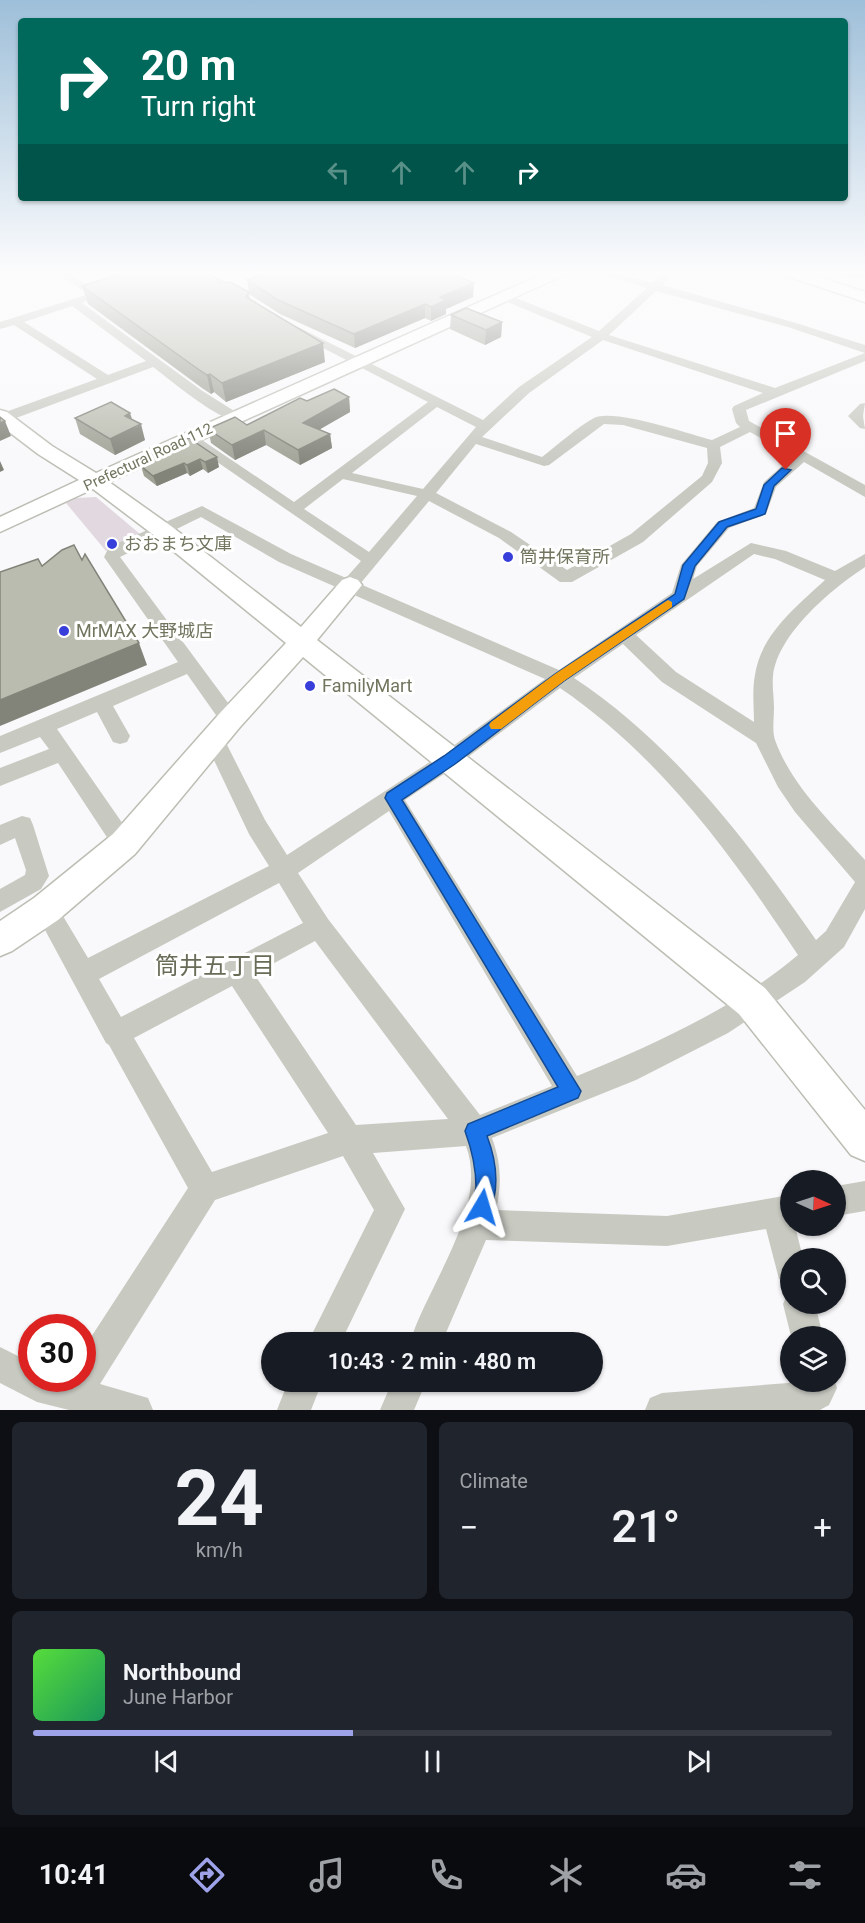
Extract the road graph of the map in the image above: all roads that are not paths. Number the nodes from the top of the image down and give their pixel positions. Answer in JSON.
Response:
{"nodes":[{"id":1,"x":41,"y":338,"type":"edge"},
{"id":2,"x":122,"y":338,"type":"edge"},
{"id":3,"x":314,"y":338,"type":"edge"},
{"id":4,"x":410,"y":338,"type":"edge"},
{"id":5,"x":598,"y":338,"type":"edge"},
{"id":6,"x":607,"y":338,"type":"edge"},
{"id":7,"x":831,"y":338,"type":"edge"},
{"id":8,"x":865,"y":349,"type":"edge"},
{"id":9,"x":865,"y":357,"type":"edge"},
{"id":10,"x":359,"y":360,"type":"junction"},
{"id":11,"x":155,"y":362,"type":"junction"},
{"id":12,"x":106,"y":379,"type":"junction"},
{"id":13,"x":774,"y":392,"type":"junction"},
{"id":14,"x":435,"y":403,"type":"junction"},
{"id":15,"x":865,"y":407,"type":"edge"},
{"id":16,"x":2,"y":417,"type":"edge"},
{"id":17,"x":234,"y":417,"type":"junction"},
{"id":18,"x":865,"y":425,"type":"edge"},
{"id":19,"x":484,"y":426,"type":"junction"},
{"id":20,"x":750,"y":427,"type":"junction"},
{"id":21,"x":188,"y":437,"type":"junction"},
{"id":22,"x":474,"y":440,"type":"junction"},
{"id":23,"x":713,"y":445,"type":"junction"},
{"id":24,"x":803,"y":455,"type":"junction"},
{"id":25,"x":339,"y":474,"type":"junction"},
{"id":26,"x":95,"y":481,"type":"junction"},
{"id":27,"x":865,"y":492,"type":"edge"},
{"id":28,"x":426,"y":494,"type":"junction"},
{"id":29,"x":294,"y":508,"type":"junction"},
{"id":30,"x":0,"y":525,"type":"edge"},
{"id":31,"x":163,"y":531,"type":"junction"},
{"id":32,"x":865,"y":559,"type":"edge"},
{"id":33,"x":370,"y":560,"type":"junction"},
{"id":34,"x":837,"y":578,"type":"junction"},
{"id":35,"x":350,"y":585,"type":"junction"},
{"id":36,"x":680,"y":596,"type":"junction"},
{"id":37,"x":624,"y":635,"type":"junction"},
{"id":38,"x":303,"y":641,"type":"junction"},
{"id":39,"x":188,"y":666,"type":"junction"},
{"id":40,"x":560,"y":678,"type":"junction"},
{"id":41,"x":101,"y":702,"type":"junction"},
{"id":42,"x":44,"y":726,"type":"junction"},
{"id":43,"x":222,"y":729,"type":"junction"},
{"id":44,"x":120,"y":736,"type":"dead end"},
{"id":45,"x":764,"y":738,"type":"junction"},
{"id":46,"x":0,"y":745,"type":"edge"},
{"id":47,"x":61,"y":753,"type":"junction"},
{"id":48,"x":449,"y":760,"type":"junction"},
{"id":49,"x":0,"y":777,"type":"edge"},
{"id":50,"x":392,"y":798,"type":"junction"},
{"id":51,"x":0,"y":835,"type":"edge"},
{"id":52,"x":124,"y":844,"type":"junction"},
{"id":53,"x":283,"y":870,"type":"junction"},
{"id":54,"x":865,"y":876,"type":"edge"},
{"id":55,"x":865,"y":887,"type":"edge"},
{"id":56,"x":0,"y":901,"type":"edge"},
{"id":57,"x":46,"y":909,"type":"junction"},
{"id":58,"x":319,"y":927,"type":"junction"},
{"id":59,"x":0,"y":940,"type":"edge"},
{"id":60,"x":814,"y":958,"type":"junction"},
{"id":61,"x":237,"y":971,"type":"junction"},
{"id":62,"x":83,"y":974,"type":"junction"},
{"id":63,"x":752,"y":1001,"type":"junction"},
{"id":64,"x":115,"y":1034,"type":"junction"},
{"id":65,"x":571,"y":1091,"type":"junction"},
{"id":66,"x":475,"y":1131,"type":"junction"},
{"id":67,"x":349,"y":1140,"type":"junction"},
{"id":68,"x":865,"y":1141,"type":"edge"},
{"id":69,"x":205,"y":1189,"type":"junction"},
{"id":70,"x":865,"y":1196,"type":"edge"},
{"id":71,"x":846,"y":1199,"type":"edge"},
{"id":72,"x":780,"y":1212,"type":"edge"},
{"id":73,"x":477,"y":1224,"type":"junction"},
{"id":74,"x":329,"y":1332,"type":"edge"},
{"id":75,"x":430,"y":1332,"type":"edge"},
{"id":76,"x":0,"y":1364,"type":"edge"},
{"id":77,"x":301,"y":1392,"type":"edge"},
{"id":78,"x":405,"y":1392,"type":"edge"},
{"id":79,"x":818,"y":1392,"type":"edge"},
{"id":80,"x":77,"y":1396,"type":"junction"},
{"id":81,"x":136,"y":1410,"type":"edge"},
{"id":82,"x":294,"y":1410,"type":"edge"},
{"id":83,"x":397,"y":1410,"type":"edge"},
{"id":84,"x":662,"y":1410,"type":"edge"}],
"edges":[{"from":1,"to":12,"type":"street"},
{"from":2,"to":11,"type":"street"},
{"from":3,"to":10,"type":"street"},
{"from":4,"to":10,"type":"street","name":"Prefectural Road 112"},
{"from":5,"to":19,"type":"street"},
{"from":6,"to":13,"type":"street"},
{"from":7,"to":8,"type":"street"},
{"from":9,"to":13,"type":"street"},
{"from":10,"to":14,"type":"street"},
{"from":10,"to":17,"type":"street","name":"Prefectural Road 112"},
{"from":11,"to":12,"type":"street"},
{"from":11,"to":17,"type":"street"},
{"from":12,"to":16,"type":"street"},
{"from":13,"to":20,"type":"street"},
{"from":14,"to":19,"type":"street"},
{"from":14,"to":25,"type":"street"},
{"from":15,"to":18,"type":"street"},
{"from":16,"to":26,"type":"street"},
{"from":17,"to":21,"type":"street","name":"Prefectural Road 112"},
{"from":19,"to":22,"type":"street"},
{"from":20,"to":23,"type":"street"},
{"from":20,"to":24,"type":"street"},
{"from":21,"to":26,"type":"street","name":"Prefectural Road 112"},
{"from":21,"to":29,"type":"street"},
{"from":22,"to":23,"type":"street"},
{"from":22,"to":28,"type":"street"},
{"from":23,"to":28,"type":"street"},
{"from":24,"to":27,"type":"street"},
{"from":24,"to":36,"type":"street"},
{"from":25,"to":28,"type":"street"},
{"from":25,"to":29,"type":"street"},
{"from":26,"to":30,"type":"street","name":"Prefectural Road 112"},
{"from":26,"to":31,"type":"street"},
{"from":28,"to":33,"type":"street"},
{"from":29,"to":33,"type":"street"},
{"from":31,"to":35,"type":"street"},
{"from":31,"to":38,"type":"street"},
{"from":31,"to":39,"type":"street"},
{"from":32,"to":34,"type":"street"},
{"from":33,"to":35,"type":"street"},
{"from":34,"to":36,"type":"street"},
{"from":34,"to":45,"type":"street"},
{"from":35,"to":38,"type":"street"},
{"from":35,"to":40,"type":"street"},
{"from":36,"to":37,"type":"street"},
{"from":37,"to":40,"type":"street"},
{"from":37,"to":45,"type":"street"},
{"from":38,"to":43,"type":"street"},
{"from":38,"to":48,"type":"street"},
{"from":39,"to":41,"type":"street"},
{"from":39,"to":43,"type":"street"},
{"from":40,"to":48,"type":"street"},
{"from":40,"to":60,"type":"street"},
{"from":41,"to":42,"type":"street"},
{"from":41,"to":44,"type":"street"},
{"from":42,"to":46,"type":"street"},
{"from":42,"to":47,"type":"street"},
{"from":43,"to":52,"type":"street"},
{"from":43,"to":53,"type":"street"},
{"from":45,"to":54,"type":"street"},
{"from":47,"to":49,"type":"street"},
{"from":47,"to":52,"type":"street"},
{"from":48,"to":50,"type":"street"},
{"from":48,"to":63,"type":"street"},
{"from":50,"to":53,"type":"street"},
{"from":50,"to":65,"type":"street"},
{"from":51,"to":56,"type":"street"},
{"from":52,"to":57,"type":"street"},
{"from":53,"to":58,"type":"street"},
{"from":53,"to":62,"type":"street"},
{"from":55,"to":60,"type":"street"},
{"from":57,"to":59,"type":"street"},
{"from":57,"to":62,"type":"street"},
{"from":58,"to":61,"type":"street"},
{"from":58,"to":66,"type":"street"},
{"from":60,"to":63,"type":"street"},
{"from":61,"to":64,"type":"street"},
{"from":61,"to":67,"type":"street"},
{"from":62,"to":64,"type":"street"},
{"from":63,"to":65,"type":"street"},
{"from":63,"to":68,"type":"street"},
{"from":64,"to":69,"type":"street"},
{"from":65,"to":66,"type":"street"},
{"from":66,"to":67,"type":"street"},
{"from":66,"to":73,"type":"street"},
{"from":67,"to":69,"type":"street"},
{"from":67,"to":74,"type":"street"},
{"from":69,"to":80,"type":"street"},
{"from":70,"to":71,"type":"street"},
{"from":72,"to":73,"type":"street"},
{"from":73,"to":75,"type":"street"},
{"from":76,"to":80,"type":"street"},
{"from":77,"to":82,"type":"street"},
{"from":78,"to":83,"type":"street"},
{"from":79,"to":84,"type":"street"},
{"from":80,"to":81,"type":"street"}]}
